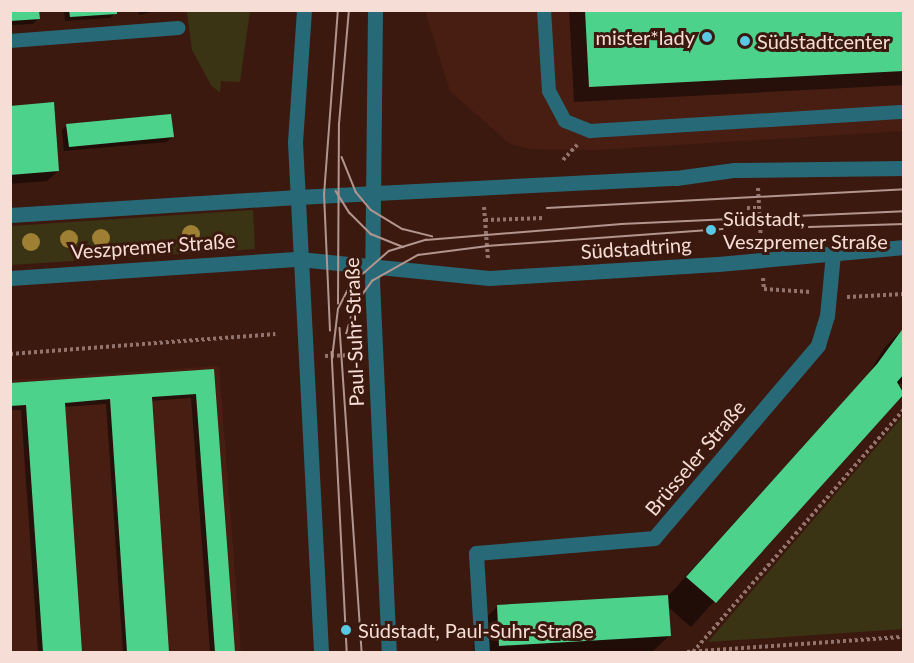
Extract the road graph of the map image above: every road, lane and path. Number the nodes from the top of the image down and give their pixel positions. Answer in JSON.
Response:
{"nodes":[{"id":1,"x":304,"y":10,"type":"edge"},
{"id":2,"x":375,"y":10,"type":"edge"},
{"id":3,"x":544,"y":10,"type":"edge"},
{"id":4,"x":179,"y":28,"type":"dead end"},
{"id":5,"x":10,"y":41,"type":"edge"},
{"id":6,"x":903,"y":112,"type":"edge"},
{"id":7,"x":903,"y":168,"type":"edge"},
{"id":8,"x":484,"y":188,"type":"junction"},
{"id":9,"x":371,"y":192,"type":"junction"},
{"id":10,"x":297,"y":197,"type":"junction"},
{"id":11,"x":747,"y":208,"type":"dead end"},
{"id":12,"x":759,"y":208,"type":"dead end"},
{"id":13,"x":10,"y":215,"type":"edge"},
{"id":14,"x":544,"y":218,"type":"dead end"},
{"id":15,"x":485,"y":220,"type":"junction"},
{"id":16,"x":903,"y":247,"type":"edge"},
{"id":17,"x":833,"y":254,"type":"junction"},
{"id":18,"x":299,"y":259,"type":"junction"},
{"id":19,"x":371,"y":264,"type":"junction"},
{"id":20,"x":10,"y":278,"type":"edge"},
{"id":21,"x":489,"y":278,"type":"junction"},
{"id":22,"x":275,"y":334,"type":"dead end"},
{"id":23,"x":10,"y":354,"type":"edge"},
{"id":24,"x":375,"y":354,"type":"junction"},
{"id":25,"x":303,"y":357,"type":"junction"},
{"id":26,"x":903,"y":409,"type":"edge"},
{"id":27,"x":903,"y":637,"type":"edge"},
{"id":28,"x":321,"y":652,"type":"edge"},
{"id":29,"x":389,"y":652,"type":"edge"},
{"id":30,"x":482,"y":652,"type":"edge"},
{"id":31,"x":687,"y":652,"type":"edge"},
{"id":32,"x":693,"y":652,"type":"edge"}],
"edges":[{"from":1,"to":10,"type":"street"},
{"from":2,"to":9,"type":"street","name":"Paul-Suhr-Straße"},
{"from":3,"to":6,"type":"lane"},
{"from":4,"to":5,"type":"lane"},
{"from":7,"to":8,"type":"street"},
{"from":8,"to":9,"type":"street"},
{"from":8,"to":15,"type":"path"},
{"from":9,"to":10,"type":"street","name":"Veszpremer Straße"},
{"from":9,"to":19,"type":"street","name":"Paul-Suhr-Straße"},
{"from":10,"to":13,"type":"street","name":"Veszpremer Straße"},
{"from":10,"to":18,"type":"street"},
{"from":11,"to":12,"type":"path"},
{"from":14,"to":15,"type":"path"},
{"from":15,"to":21,"type":"path"},
{"from":16,"to":17,"type":"street","name":"Südstadtring"},
{"from":17,"to":21,"type":"street","name":"Südstadtring"},
{"from":17,"to":30,"type":"street","name":"Brüsseler Straße"},
{"from":18,"to":19,"type":"street","name":"Veszpremer Straße"},
{"from":18,"to":20,"type":"street","name":"Veszpremer Straße"},
{"from":18,"to":25,"type":"street"},
{"from":19,"to":21,"type":"street","name":"Südstadtring"},
{"from":19,"to":24,"type":"street","name":"Paul-Suhr-Straße"},
{"from":22,"to":23,"type":"path"},
{"from":24,"to":25,"type":"path"},
{"from":24,"to":29,"type":"street","name":"Paul-Suhr-Straße"},
{"from":25,"to":28,"type":"street"},
{"from":26,"to":32,"type":"path"},
{"from":27,"to":32,"type":"path"},
{"from":31,"to":32,"type":"path"}]}
